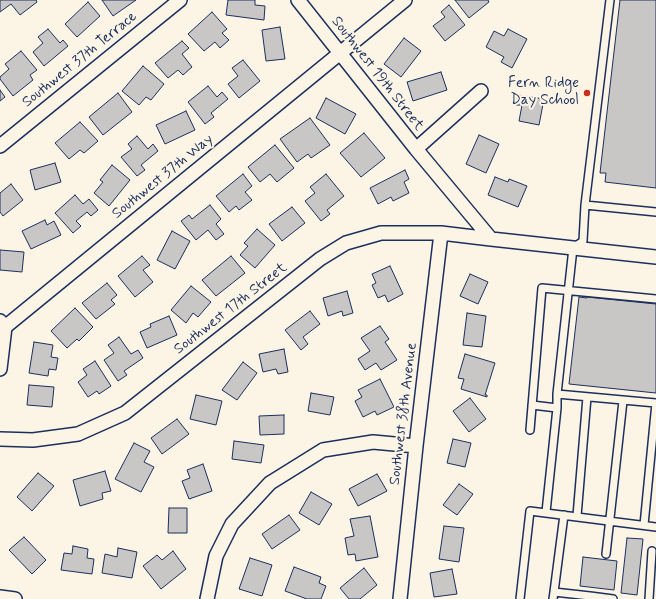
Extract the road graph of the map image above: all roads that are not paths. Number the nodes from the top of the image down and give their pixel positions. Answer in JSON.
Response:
{"nodes":[{"id":1,"x":180,"y":0,"type":"edge"},
{"id":2,"x":298,"y":0,"type":"edge"},
{"id":3,"x":404,"y":0,"type":"edge"},
{"id":4,"x":610,"y":0,"type":"edge"},
{"id":5,"x":340,"y":53,"type":"junction"},
{"id":6,"x":481,"y":91,"type":"dead end"},
{"id":7,"x":0,"y":146,"type":"edge"},
{"id":8,"x":416,"y":148,"type":"junction"},
{"id":9,"x":585,"y":205,"type":"junction"},
{"id":10,"x":656,"y":212,"type":"edge"},
{"id":11,"x":442,"y":233,"type":"junction"},
{"id":12,"x":490,"y":239,"type":"junction"},
{"id":13,"x":573,"y":248,"type":"junction"},
{"id":14,"x":656,"y":258,"type":"edge"},
{"id":15,"x":569,"y":290,"type":"junction"},
{"id":16,"x":656,"y":299,"type":"edge"},
{"id":17,"x":2,"y":324,"type":"edge"},
{"id":18,"x":0,"y":369,"type":"edge"},
{"id":19,"x":557,"y":394,"type":"junction"},
{"id":20,"x":587,"y":397,"type":"junction"},
{"id":21,"x":623,"y":401,"type":"junction"},
{"id":22,"x":656,"y":403,"type":"edge"},
{"id":23,"x":532,"y":405,"type":"junction"},
{"id":24,"x":557,"y":408,"type":"junction"},
{"id":25,"x":530,"y":430,"type":"dead end"},
{"id":26,"x":0,"y":439,"type":"edge"},
{"id":27,"x":416,"y":446,"type":"junction"},
{"id":28,"x":546,"y":512,"type":"junction"},
{"id":29,"x":564,"y":515,"type":"junction"},
{"id":30,"x":577,"y":516,"type":"junction"},
{"id":31,"x":610,"y":521,"type":"junction"},
{"id":32,"x":644,"y":525,"type":"junction"},
{"id":33,"x":656,"y":527,"type":"edge"},
{"id":34,"x":652,"y":551,"type":"dead end"},
{"id":35,"x":606,"y":554,"type":"dead end"},
{"id":36,"x":554,"y":595,"type":"edge"},
{"id":37,"x":0,"y":597,"type":"edge"},
{"id":38,"x":590,"y":598,"type":"edge"},
{"id":39,"x":15,"y":599,"type":"edge"},
{"id":40,"x":207,"y":599,"type":"edge"},
{"id":41,"x":400,"y":599,"type":"edge"},
{"id":42,"x":520,"y":599,"type":"edge"},
{"id":43,"x":613,"y":599,"type":"edge"},
{"id":44,"x":649,"y":599,"type":"edge"}],
"edges":[{"from":1,"to":7,"type":"street","name":"Southwest 37th Terrace"},
{"from":2,"to":5,"type":"street","name":"Southwest 19th Street"},
{"from":3,"to":5,"type":"street"},
{"from":4,"to":9,"type":"lane"},
{"from":5,"to":8,"type":"street","name":"Southwest 19th Street"},
{"from":5,"to":17,"type":"street","name":"Southwest 37th Way"},
{"from":6,"to":8,"type":"street","name":"Southwest 19th Street"},
{"from":8,"to":12,"type":"street","name":"Southwest 19th Street"},
{"from":9,"to":10,"type":"lane"},
{"from":9,"to":13,"type":"lane"},
{"from":11,"to":12,"type":"street","name":"Southwest 17th Street"},
{"from":11,"to":26,"type":"street","name":"Southwest 17th Street"},
{"from":11,"to":27,"type":"street","name":"Southwest 38th Avenue"},
{"from":12,"to":13,"type":"street"},
{"from":13,"to":14,"type":"street"},
{"from":13,"to":15,"type":"lane"},
{"from":15,"to":16,"type":"lane"},
{"from":15,"to":19,"type":"lane"},
{"from":15,"to":23,"type":"lane"},
{"from":17,"to":18,"type":"street"},
{"from":19,"to":20,"type":"lane"},
{"from":19,"to":24,"type":"lane"},
{"from":20,"to":21,"type":"lane"},
{"from":20,"to":30,"type":"lane"},
{"from":21,"to":22,"type":"lane"},
{"from":21,"to":31,"type":"lane"},
{"from":22,"to":32,"type":"lane"},
{"from":23,"to":24,"type":"lane"},
{"from":23,"to":25,"type":"lane"},
{"from":24,"to":28,"type":"lane"},
{"from":27,"to":40,"type":"street"},
{"from":27,"to":41,"type":"street","name":"Southwest 38th Avenue"},
{"from":28,"to":29,"type":"lane"},
{"from":28,"to":42,"type":"lane"},
{"from":29,"to":30,"type":"lane"},
{"from":29,"to":36,"type":"lane"},
{"from":30,"to":31,"type":"lane"},
{"from":31,"to":32,"type":"lane"},
{"from":31,"to":35,"type":"lane"},
{"from":32,"to":33,"type":"lane"},
{"from":34,"to":44,"type":"lane"},
{"from":36,"to":38,"type":"lane"},
{"from":37,"to":39,"type":"street"},
{"from":38,"to":43,"type":"lane"}]}
